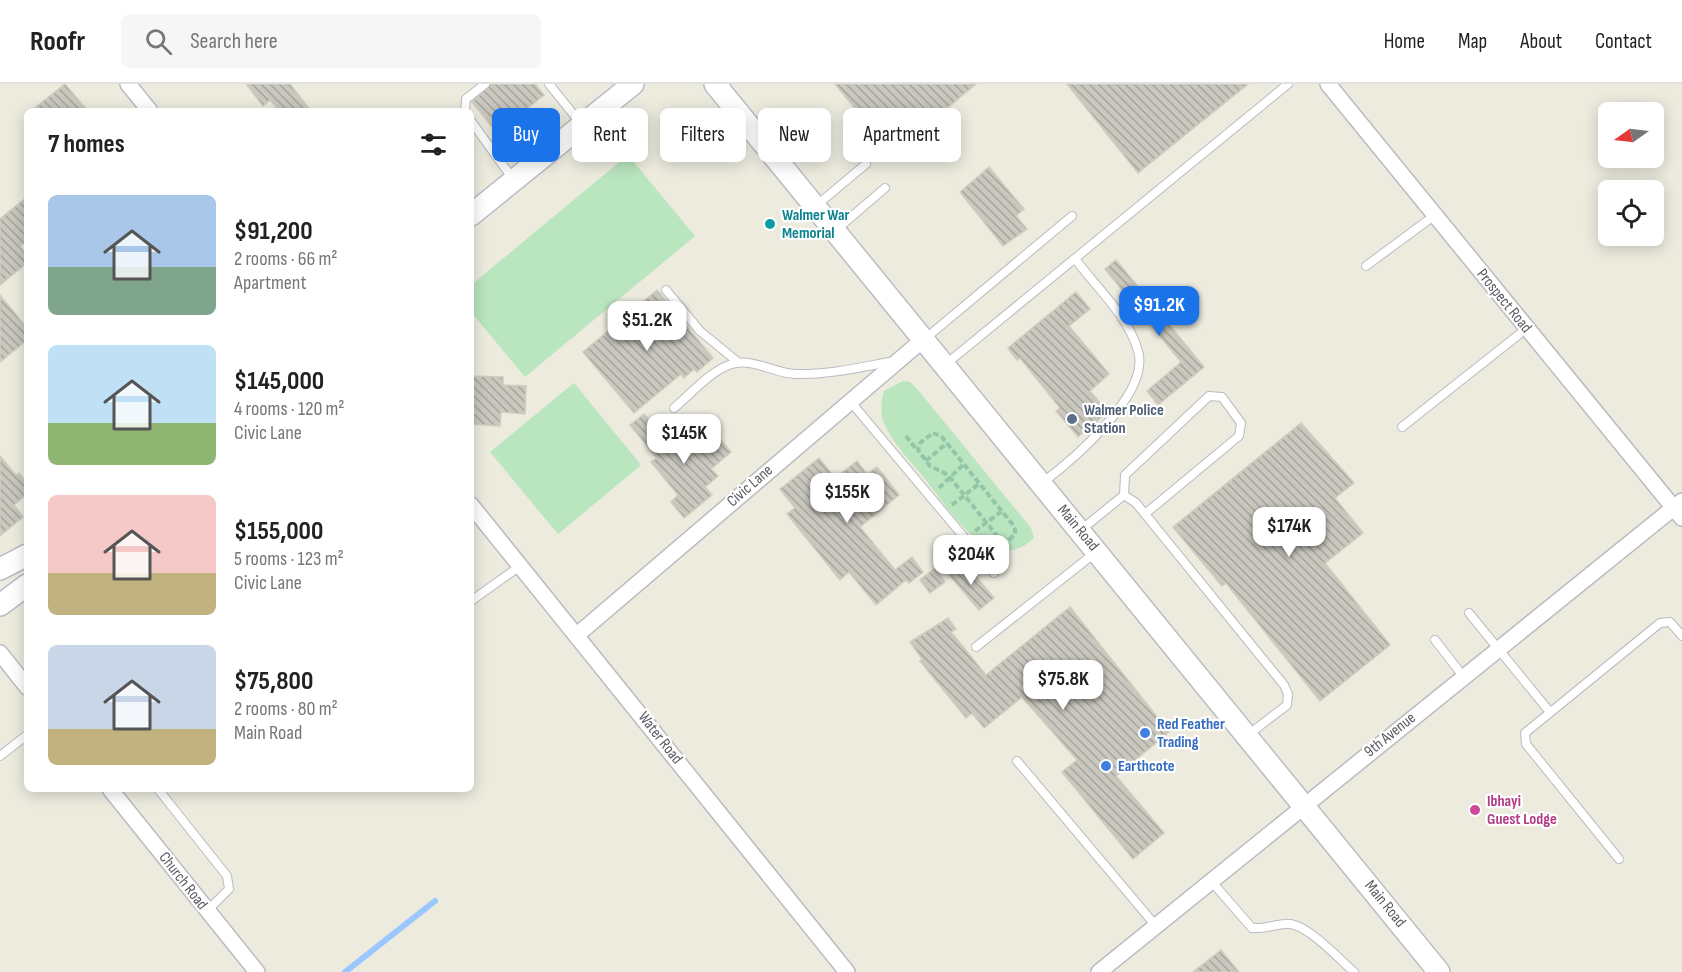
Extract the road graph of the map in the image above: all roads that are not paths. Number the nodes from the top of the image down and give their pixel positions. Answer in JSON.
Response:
{"nodes":[{"id":1,"x":128,"y":84,"type":"edge"},
{"id":2,"x":485,"y":84,"type":"edge"},
{"id":3,"x":549,"y":84,"type":"edge"},
{"id":4,"x":633,"y":84,"type":"edge"},
{"id":5,"x":715,"y":84,"type":"edge"},
{"id":6,"x":1288,"y":84,"type":"edge"},
{"id":7,"x":1328,"y":84,"type":"edge"},
{"id":8,"x":148,"y":108,"type":"edge"},
{"id":9,"x":465,"y":108,"type":"edge"},
{"id":10,"x":603,"y":108,"type":"edge"},
{"id":11,"x":572,"y":113,"type":"edge"},
{"id":12,"x":474,"y":125,"type":"edge"},
{"id":13,"x":572,"y":133,"type":"edge"},
{"id":14,"x":866,"y":164,"type":"dead end"},
{"id":15,"x":513,"y":180,"type":"junction"},
{"id":16,"x":885,"y":188,"type":"dead end"},
{"id":17,"x":816,"y":206,"type":"junction"},
{"id":18,"x":474,"y":212,"type":"edge"},
{"id":19,"x":1435,"y":215,"type":"junction"},
{"id":20,"x":1072,"y":216,"type":"dead end"},
{"id":21,"x":836,"y":230,"type":"junction"},
{"id":22,"x":1076,"y":260,"type":"junction"},
{"id":23,"x":1366,"y":266,"type":"dead end"},
{"id":24,"x":666,"y":290,"type":"dead end"},
{"id":25,"x":1526,"y":329,"type":"junction"},
{"id":26,"x":925,"y":338,"type":"junction"},
{"id":27,"x":899,"y":360,"type":"junction"},
{"id":28,"x":739,"y":363,"type":"junction"},
{"id":29,"x":946,"y":364,"type":"junction"},
{"id":30,"x":850,"y":400,"type":"junction"},
{"id":31,"x":674,"y":408,"type":"dead end"},
{"id":32,"x":1401,"y":427,"type":"dead end"},
{"id":33,"x":1041,"y":484,"type":"junction"},
{"id":34,"x":1124,"y":495,"type":"junction"},
{"id":35,"x":474,"y":509,"type":"edge"},
{"id":36,"x":1680,"y":509,"type":"edge"},
{"id":37,"x":1145,"y":514,"type":"junction"},
{"id":38,"x":1081,"y":531,"type":"junction"},
{"id":39,"x":1098,"y":551,"type":"junction"},
{"id":40,"x":24,"y":557,"type":"edge"},
{"id":41,"x":520,"y":566,"type":"junction"},
{"id":42,"x":0,"y":569,"type":"edge"},
{"id":43,"x":994,"y":573,"type":"dead end"},
{"id":44,"x":24,"y":587,"type":"edge"},
{"id":45,"x":474,"y":600,"type":"edge"},
{"id":46,"x":0,"y":604,"type":"edge"},
{"id":47,"x":1469,"y":612,"type":"dead end"},
{"id":48,"x":577,"y":635,"type":"junction"},
{"id":49,"x":1682,"y":636,"type":"edge"},
{"id":50,"x":1435,"y":640,"type":"dead end"},
{"id":51,"x":976,"y":647,"type":"dead end"},
{"id":52,"x":1499,"y":647,"type":"junction"},
{"id":53,"x":0,"y":653,"type":"edge"},
{"id":54,"x":1463,"y":676,"type":"junction"},
{"id":55,"x":24,"y":683,"type":"edge"},
{"id":56,"x":1549,"y":711,"type":"junction"},
{"id":57,"x":1248,"y":735,"type":"junction"},
{"id":58,"x":24,"y":737,"type":"edge"},
{"id":59,"x":0,"y":756,"type":"edge"},
{"id":60,"x":1017,"y":761,"type":"dead end"},
{"id":61,"x":112,"y":792,"type":"edge"},
{"id":62,"x":160,"y":792,"type":"edge"},
{"id":63,"x":1304,"y":805,"type":"junction"},
{"id":64,"x":1619,"y":859,"type":"dead end"},
{"id":65,"x":1211,"y":881,"type":"junction"},
{"id":66,"x":207,"y":911,"type":"junction"},
{"id":67,"x":1156,"y":926,"type":"junction"},
{"id":68,"x":1102,"y":971,"type":"edge"},
{"id":69,"x":257,"y":972,"type":"edge"},
{"id":70,"x":847,"y":972,"type":"edge"},
{"id":71,"x":1354,"y":972,"type":"edge"},
{"id":72,"x":1439,"y":972,"type":"edge"}],
"edges":[{"from":1,"to":8,"type":"street"},
{"from":2,"to":9,"type":"lane"},
{"from":3,"to":11,"type":"lane"},
{"from":4,"to":10,"type":"main road"},
{"from":5,"to":17,"type":"main road","name":"Main Road"},
{"from":6,"to":22,"type":"lane"},
{"from":7,"to":19,"type":"street","name":"Prospect Road"},
{"from":12,"to":15,"type":"lane"},
{"from":13,"to":15,"type":"main road"},
{"from":14,"to":17,"type":"lane"},
{"from":15,"to":18,"type":"main road"},
{"from":16,"to":21,"type":"lane"},
{"from":17,"to":21,"type":"main road","name":"Main Road"},
{"from":19,"to":23,"type":"lane"},
{"from":19,"to":25,"type":"street","name":"Prospect Road"},
{"from":20,"to":26,"type":"lane"},
{"from":21,"to":26,"type":"main road","name":"Main Road"},
{"from":22,"to":29,"type":"lane"},
{"from":22,"to":33,"type":"lane"},
{"from":24,"to":28,"type":"lane"},
{"from":25,"to":32,"type":"lane"},
{"from":25,"to":36,"type":"street","name":"Prospect Road"},
{"from":26,"to":27,"type":"street","name":"Civic Lane"},
{"from":26,"to":29,"type":"main road","name":"Main Road"},
{"from":27,"to":28,"type":"lane"},
{"from":27,"to":30,"type":"street","name":"Civic Lane"},
{"from":28,"to":31,"type":"lane"},
{"from":29,"to":33,"type":"main road","name":"Main Road"},
{"from":30,"to":43,"type":"lane"},
{"from":30,"to":48,"type":"street","name":"Civic Lane"},
{"from":33,"to":38,"type":"main road","name":"Main Road"},
{"from":34,"to":37,"type":"lane"},
{"from":34,"to":37,"type":"lane"},
{"from":34,"to":38,"type":"lane"},
{"from":35,"to":41,"type":"street","name":"Water Road"},
{"from":36,"to":52,"type":"street","name":"9th Avenue"},
{"from":37,"to":57,"type":"lane"},
{"from":38,"to":39,"type":"main road","name":"Main Road"},
{"from":39,"to":51,"type":"lane"},
{"from":39,"to":57,"type":"main road","name":"Main Road"},
{"from":40,"to":42,"type":"main road"},
{"from":41,"to":45,"type":"lane"},
{"from":41,"to":48,"type":"street","name":"Water Road"},
{"from":44,"to":46,"type":"main road"},
{"from":47,"to":52,"type":"lane"},
{"from":48,"to":70,"type":"street","name":"Water Road"},
{"from":49,"to":56,"type":"lane"},
{"from":50,"to":54,"type":"lane"},
{"from":52,"to":54,"type":"street","name":"9th Avenue"},
{"from":52,"to":56,"type":"lane"},
{"from":53,"to":55,"type":"street"},
{"from":54,"to":63,"type":"street","name":"9th Avenue"},
{"from":56,"to":64,"type":"lane"},
{"from":57,"to":63,"type":"main road","name":"Main Road"},
{"from":58,"to":59,"type":"lane"},
{"from":60,"to":67,"type":"lane"},
{"from":61,"to":66,"type":"street","name":"Church Road"},
{"from":62,"to":66,"type":"lane"},
{"from":63,"to":65,"type":"street","name":"9th Avenue"},
{"from":63,"to":72,"type":"main road","name":"Main Road"},
{"from":65,"to":67,"type":"street","name":"9th Avenue"},
{"from":65,"to":71,"type":"lane"},
{"from":66,"to":69,"type":"street","name":"Church Road"},
{"from":67,"to":68,"type":"street","name":"9th Avenue"}]}
